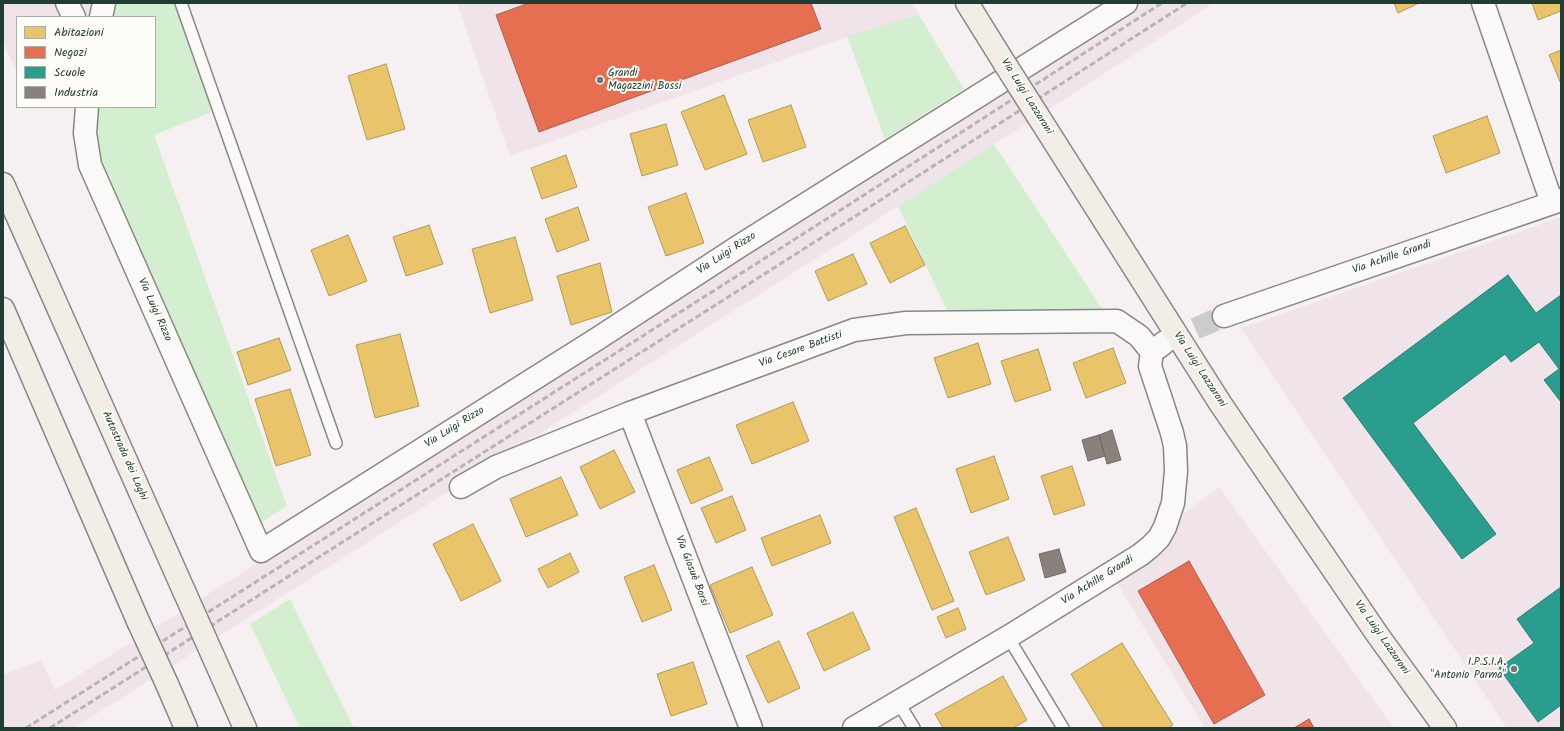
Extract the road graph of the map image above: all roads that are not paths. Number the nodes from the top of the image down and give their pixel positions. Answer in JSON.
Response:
{"nodes":[{"id":1,"x":67,"y":3,"type":"edge"},
{"id":2,"x":104,"y":3,"type":"edge"},
{"id":3,"x":181,"y":3,"type":"edge"},
{"id":4,"x":967,"y":3,"type":"edge"},
{"id":5,"x":1126,"y":3,"type":"edge"},
{"id":6,"x":1483,"y":3,"type":"edge"},
{"id":7,"x":74,"y":16,"type":"edge"},
{"id":8,"x":101,"y":16,"type":"edge"},
{"id":9,"x":88,"y":108,"type":"edge"},
{"id":10,"x":3,"y":184,"type":"edge"},
{"id":11,"x":1556,"y":201,"type":"edge"},
{"id":12,"x":3,"y":308,"type":"edge"},
{"id":13,"x":1224,"y":316,"type":"tunnel mouth"},
{"id":14,"x":1159,"y":347,"type":"joint"},
{"id":15,"x":630,"y":414,"type":"junction"},
{"id":16,"x":336,"y":443,"type":"dead end"},
{"id":17,"x":461,"y":487,"type":"dead end"},
{"id":18,"x":1008,"y":637,"type":"junction"},
{"id":19,"x":898,"y":702,"type":"junction"},
{"id":20,"x":186,"y":728,"type":"edge"},
{"id":21,"x":245,"y":728,"type":"edge"},
{"id":22,"x":751,"y":728,"type":"edge"},
{"id":23,"x":854,"y":728,"type":"edge"},
{"id":24,"x":914,"y":728,"type":"edge"},
{"id":25,"x":1062,"y":728,"type":"edge"},
{"id":26,"x":1446,"y":728,"type":"edge"}],
"edges":[{"from":1,"to":7,"type":"street"},
{"from":2,"to":8,"type":"street"},
{"from":3,"to":16,"type":"lane"},
{"from":4,"to":26,"type":"main road","name":"Via Luigi Lazzaroni","bridge":true},
{"from":5,"to":9,"type":"street","name":"Via Luigi Rizzo"},
{"from":6,"to":11,"type":"street"},
{"from":10,"to":21,"type":"main road","name":"Autostrada dei Laghi","bridge":true},
{"from":11,"to":13,"type":"street","name":"Via Achille Grandi"},
{"from":12,"to":20,"type":"main road","bridge":true},
{"from":14,"to":15,"type":"street","name":"Via Cesare Battisti"},
{"from":14,"to":18,"type":"street","name":"Via Achille Grandi"},
{"from":15,"to":17,"type":"street","name":"Via Cesare Battisti"},
{"from":15,"to":22,"type":"street","name":"Via Giosuè Borsi"},
{"from":18,"to":19,"type":"street","name":"Via Achille Grandi"},
{"from":18,"to":25,"type":"lane"},
{"from":19,"to":23,"type":"street","name":"Via Achille Grandi"},
{"from":19,"to":24,"type":"lane"}]}
